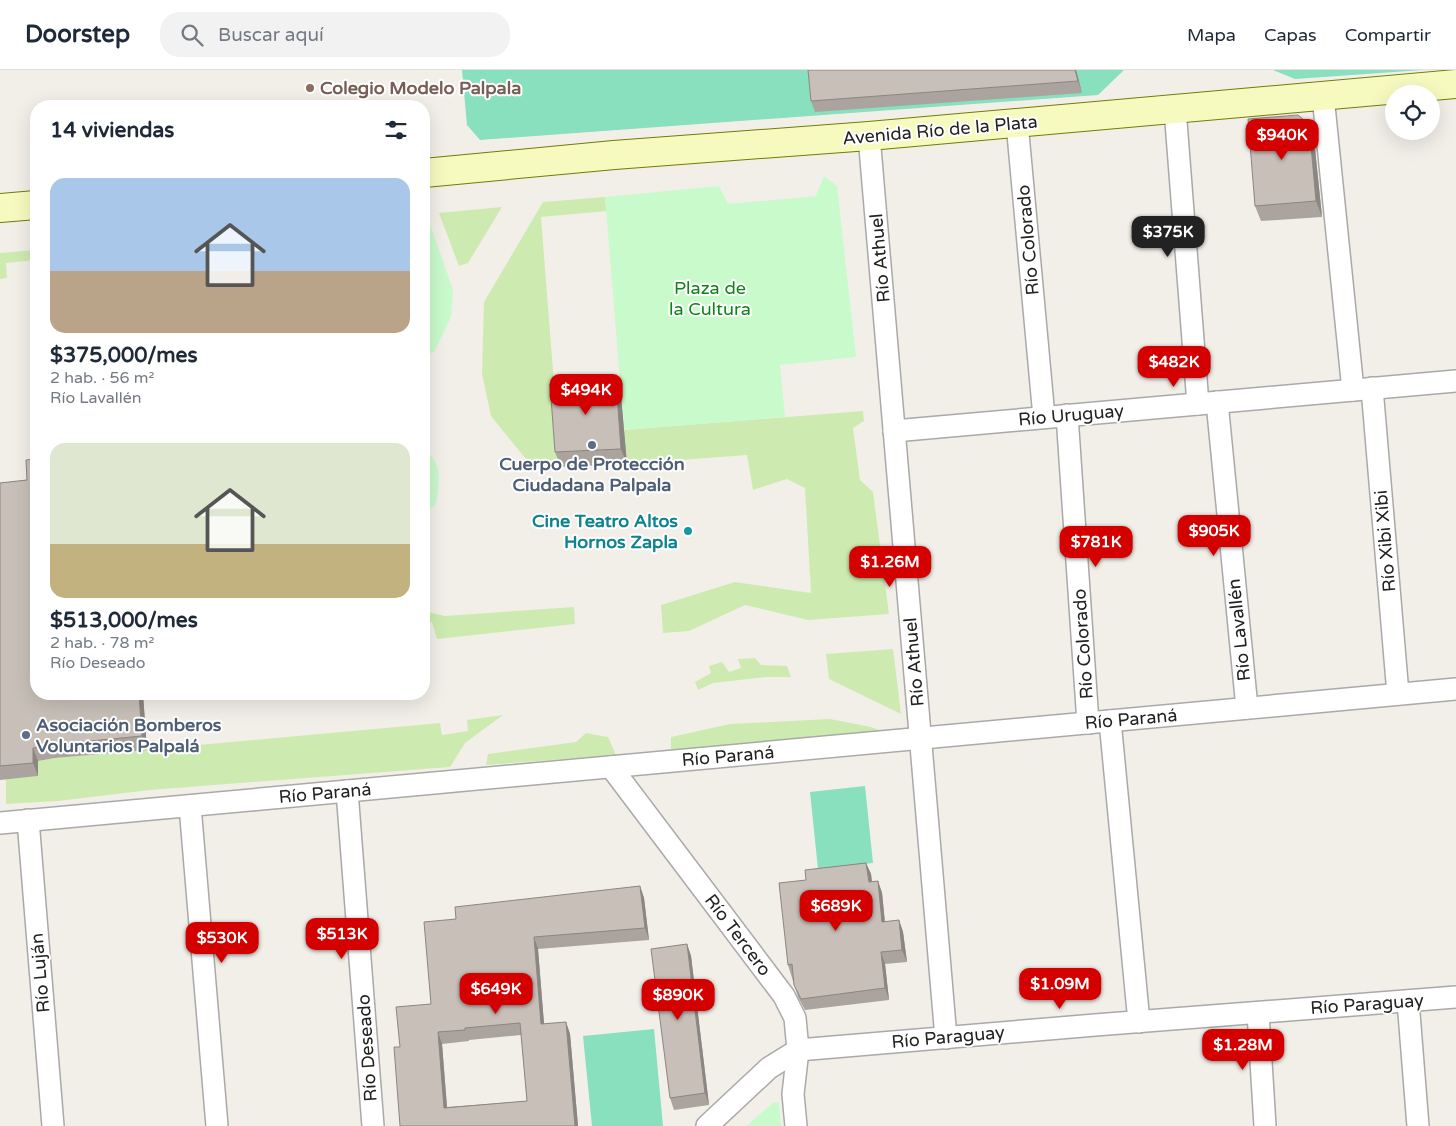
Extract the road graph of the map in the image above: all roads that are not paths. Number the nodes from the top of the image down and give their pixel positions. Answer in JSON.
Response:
{"nodes":[{"id":1,"x":1456,"y":84,"type":"edge"},
{"id":2,"x":1323,"y":96,"type":"junction"},
{"id":3,"x":1175,"y":109,"type":"junction"},
{"id":4,"x":1017,"y":123,"type":"junction"},
{"id":5,"x":869,"y":136,"type":"junction"},
{"id":6,"x":430,"y":172,"type":"edge"},
{"id":7,"x":30,"y":206,"type":"edge"},
{"id":8,"x":0,"y":208,"type":"edge"},
{"id":9,"x":1456,"y":380,"type":"edge"},
{"id":10,"x":1362,"y":389,"type":"junction"},
{"id":11,"x":1207,"y":403,"type":"junction"},
{"id":12,"x":1068,"y":416,"type":"junction"},
{"id":13,"x":1044,"y":417,"type":"junction"},
{"id":14,"x":894,"y":431,"type":"junction"},
{"id":15,"x":1456,"y":689,"type":"edge"},
{"id":16,"x":1398,"y":694,"type":"junction"},
{"id":17,"x":1247,"y":708,"type":"junction"},
{"id":18,"x":1110,"y":721,"type":"junction"},
{"id":19,"x":1088,"y":723,"type":"junction"},
{"id":20,"x":921,"y":738,"type":"junction"},
{"id":21,"x":611,"y":767,"type":"junction"},
{"id":22,"x":347,"y":791,"type":"junction"},
{"id":23,"x":190,"y":806,"type":"junction"},
{"id":24,"x":28,"y":820,"type":"junction"},
{"id":25,"x":0,"y":823,"type":"edge"},
{"id":26,"x":1456,"y":997,"type":"edge"},
{"id":27,"x":1408,"y":1001,"type":"junction"},
{"id":28,"x":1258,"y":1013,"type":"junction"},
{"id":29,"x":1138,"y":1022,"type":"junction"},
{"id":30,"x":946,"y":1038,"type":"junction"},
{"id":31,"x":798,"y":1050,"type":"junction"},
{"id":32,"x":53,"y":1126,"type":"edge"},
{"id":33,"x":217,"y":1126,"type":"edge"},
{"id":34,"x":373,"y":1126,"type":"edge"},
{"id":35,"x":708,"y":1126,"type":"edge"},
{"id":36,"x":796,"y":1126,"type":"edge"},
{"id":37,"x":1265,"y":1126,"type":"edge"},
{"id":38,"x":1418,"y":1126,"type":"edge"}],
"edges":[{"from":1,"to":2,"type":"main road","name":"Avenida Río de la Plata"},
{"from":2,"to":3,"type":"main road","name":"Avenida Río de la Plata"},
{"from":2,"to":10,"type":"street","name":"Río Xibi Xibi"},
{"from":3,"to":4,"type":"main road","name":"Avenida Río de la Plata"},
{"from":3,"to":11,"type":"street","name":"Río Lavallén"},
{"from":4,"to":5,"type":"main road","name":"Avenida Río de la Plata"},
{"from":4,"to":13,"type":"street","name":"Río Colorado"},
{"from":5,"to":6,"type":"main road","name":"Avenida Río de la Plata"},
{"from":5,"to":14,"type":"street","name":"Río Athuel"},
{"from":7,"to":8,"type":"main road"},
{"from":9,"to":10,"type":"street","name":"Río Uruguay"},
{"from":10,"to":11,"type":"street","name":"Río Uruguay"},
{"from":10,"to":16,"type":"street","name":"Río Xibi Xibi"},
{"from":11,"to":12,"type":"street","name":"Río Uruguay"},
{"from":11,"to":17,"type":"street","name":"Río Lavallén"},
{"from":12,"to":13,"type":"street","name":"Río Uruguay"},
{"from":12,"to":19,"type":"street","name":"Río Colorado"},
{"from":13,"to":14,"type":"street","name":"Río Uruguay"},
{"from":14,"to":20,"type":"street","name":"Río Athuel"},
{"from":15,"to":16,"type":"street","name":"Río Paraná"},
{"from":16,"to":17,"type":"street","name":"Río Paraná"},
{"from":17,"to":18,"type":"street","name":"Río Paraná"},
{"from":18,"to":19,"type":"street","name":"Río Paraná"},
{"from":18,"to":29,"type":"street","name":"Río Colorado"},
{"from":19,"to":20,"type":"street","name":"Río Paraná"},
{"from":20,"to":21,"type":"street","name":"Río Paraná"},
{"from":20,"to":30,"type":"street","name":"Río Athuel"},
{"from":21,"to":22,"type":"street","name":"Río Paraná"},
{"from":21,"to":31,"type":"street","name":"Río Tercero"},
{"from":22,"to":23,"type":"street","name":"Río Paraná"},
{"from":22,"to":34,"type":"street","name":"Río Deseado"},
{"from":23,"to":24,"type":"street","name":"Río Paraná"},
{"from":23,"to":33,"type":"street"},
{"from":24,"to":25,"type":"street","name":"Río Paraná"},
{"from":24,"to":32,"type":"street","name":"Río Luján"},
{"from":26,"to":27,"type":"street","name":"Río Paraguay"},
{"from":27,"to":28,"type":"street","name":"Río Paraguay"},
{"from":27,"to":38,"type":"street"},
{"from":28,"to":29,"type":"street","name":"Río Paraguay"},
{"from":28,"to":37,"type":"street"},
{"from":29,"to":30,"type":"street","name":"Río Paraguay"},
{"from":30,"to":31,"type":"street","name":"Río Paraguay"},
{"from":31,"to":35,"type":"street","name":"Río Paraguay"},
{"from":31,"to":36,"type":"street","name":"Río Tercero"}]}
